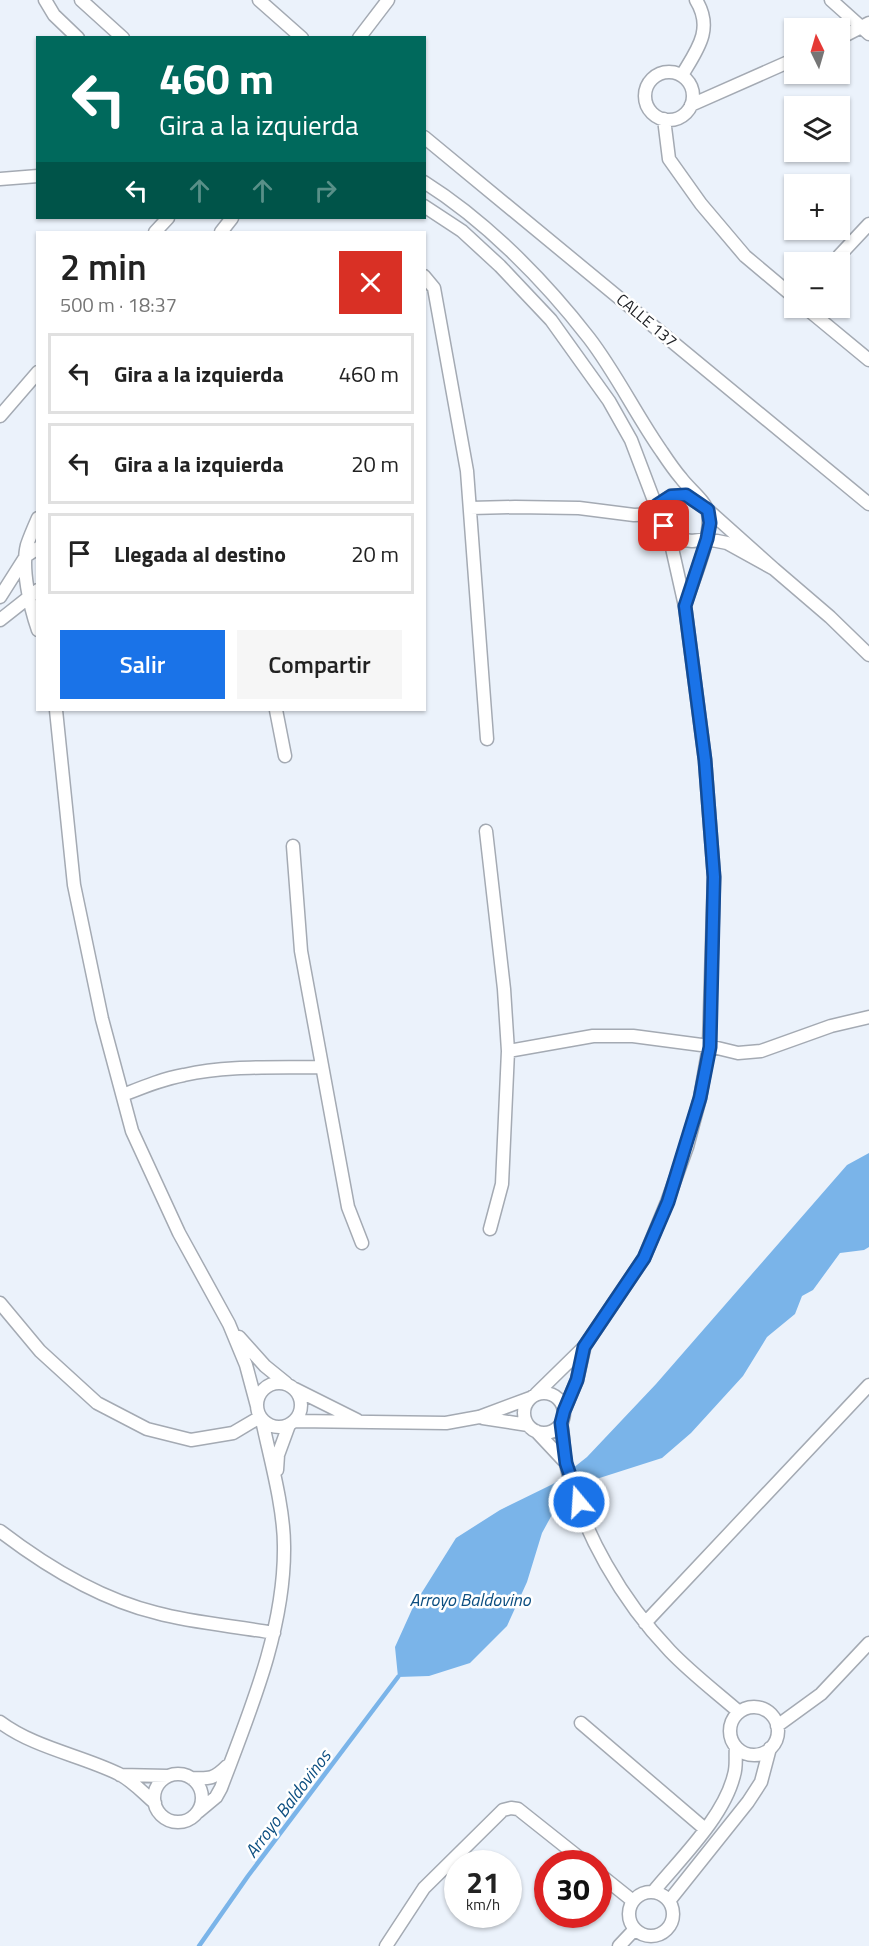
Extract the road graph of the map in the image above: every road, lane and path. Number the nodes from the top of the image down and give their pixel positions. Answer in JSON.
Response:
{"nodes":[{"id":1,"x":45,"y":0,"type":"edge"},
{"id":2,"x":81,"y":0,"type":"edge"},
{"id":3,"x":259,"y":0,"type":"edge"},
{"id":4,"x":388,"y":0,"type":"edge"},
{"id":5,"x":696,"y":0,"type":"edge"},
{"id":6,"x":831,"y":0,"type":"edge"},
{"id":7,"x":866,"y":28,"type":"edge"},
{"id":8,"x":850,"y":34,"type":"edge"},
{"id":9,"x":76,"y":36,"type":"edge"},
{"id":10,"x":121,"y":36,"type":"edge"},
{"id":11,"x":300,"y":36,"type":"edge"},
{"id":12,"x":361,"y":36,"type":"edge"},
{"id":13,"x":784,"y":64,"type":"edge"},
{"id":14,"x":682,"y":75,"type":"junction"},
{"id":15,"x":691,"y":105,"type":"junction"},
{"id":16,"x":664,"y":119,"type":"junction"},
{"id":17,"x":426,"y":139,"type":"edge"},
{"id":18,"x":36,"y":176,"type":"edge"},
{"id":19,"x":0,"y":180,"type":"edge"},
{"id":20,"x":426,"y":183,"type":"edge"},
{"id":21,"x":426,"y":207,"type":"edge"},
{"id":22,"x":167,"y":219,"type":"edge"},
{"id":23,"x":231,"y":219,"type":"edge"},
{"id":24,"x":869,"y":224,"type":"edge"},
{"id":25,"x":156,"y":231,"type":"edge"},
{"id":26,"x":222,"y":231,"type":"edge"},
{"id":27,"x":843,"y":252,"type":"edge"},
{"id":28,"x":426,"y":278,"type":"edge"},
{"id":29,"x":784,"y":289,"type":"edge"},
{"id":30,"x":818,"y":318,"type":"edge"},
{"id":31,"x":869,"y":360,"type":"edge"},
{"id":32,"x":36,"y":374,"type":"edge"},
{"id":33,"x":0,"y":416,"type":"edge"},
{"id":34,"x":869,"y":504,"type":"edge"},
{"id":35,"x":470,"y":508,"type":"junction"},
{"id":36,"x":658,"y":509,"type":"junction"},
{"id":37,"x":708,"y":510,"type":"junction"},
{"id":38,"x":36,"y":523,"type":"edge"},
{"id":39,"x":669,"y":538,"type":"junction"},
{"id":40,"x":707,"y":539,"type":"junction"},
{"id":41,"x":36,"y":549,"type":"edge"},
{"id":42,"x":26,"y":556,"type":"junction"},
{"id":43,"x":774,"y":569,"type":"junction"},
{"id":44,"x":33,"y":593,"type":"edge"},
{"id":45,"x":0,"y":597,"type":"edge"},
{"id":46,"x":685,"y":606,"type":"junction"},
{"id":47,"x":36,"y":615,"type":"edge"},
{"id":48,"x":0,"y":620,"type":"edge"},
{"id":49,"x":869,"y":655,"type":"edge"},
{"id":50,"x":56,"y":711,"type":"edge"},
{"id":51,"x":276,"y":711,"type":"edge"},
{"id":52,"x":487,"y":739,"type":"dead end"},
{"id":53,"x":285,"y":756,"type":"dead end"},
{"id":54,"x":486,"y":831,"type":"dead end"},
{"id":55,"x":293,"y":846,"type":"dead end"},
{"id":56,"x":869,"y":1017,"type":"edge"},
{"id":57,"x":710,"y":1047,"type":"junction"},
{"id":58,"x":508,"y":1051,"type":"junction"},
{"id":59,"x":322,"y":1067,"type":"junction"},
{"id":60,"x":123,"y":1095,"type":"junction"},
{"id":61,"x":490,"y":1229,"type":"dead end"},
{"id":62,"x":362,"y":1242,"type":"dead end"},
{"id":63,"x":0,"y":1303,"type":"edge"},
{"id":64,"x":229,"y":1324,"type":"junction"},
{"id":65,"x":584,"y":1347,"type":"junction"},
{"id":66,"x":869,"y":1385,"type":"edge"},
{"id":67,"x":291,"y":1386,"type":"junction"},
{"id":68,"x":533,"y":1396,"type":"junction"},
{"id":69,"x":260,"y":1414,"type":"junction"},
{"id":70,"x":563,"y":1417,"type":"junction"},
{"id":71,"x":478,"y":1418,"type":"junction"},
{"id":72,"x":361,"y":1421,"type":"junction"},
{"id":73,"x":293,"y":1423,"type":"junction"},
{"id":74,"x":532,"y":1428,"type":"junction"},
{"id":75,"x":566,"y":1463,"type":"junction"},
{"id":76,"x":276,"y":1486,"type":"junction"},
{"id":77,"x":0,"y":1531,"type":"edge"},
{"id":78,"x":645,"y":1623,"type":"junction"},
{"id":79,"x":274,"y":1633,"type":"junction"},
{"id":80,"x":869,"y":1643,"type":"edge"},
{"id":81,"x":739,"y":1712,"type":"junction"},
{"id":82,"x":0,"y":1722,"type":"edge"},
{"id":83,"x":581,"y":1723,"type":"dead end"},
{"id":84,"x":777,"y":1726,"type":"junction"},
{"id":85,"x":736,"y":1747,"type":"junction"},
{"id":86,"x":770,"y":1748,"type":"junction"},
{"id":87,"x":230,"y":1763,"type":"junction"},
{"id":88,"x":119,"y":1774,"type":"junction"},
{"id":89,"x":168,"y":1776,"type":"junction"},
{"id":90,"x":191,"y":1778,"type":"junction"},
{"id":91,"x":155,"y":1803,"type":"junction"},
{"id":92,"x":198,"y":1812,"type":"junction"},
{"id":93,"x":705,"y":1829,"type":"junction"},
{"id":94,"x":570,"y":1850,"type":"edge"},
{"id":95,"x":612,"y":1884,"type":"edge"},
{"id":96,"x":653,"y":1892,"type":"junction"},
{"id":97,"x":669,"y":1900,"type":"junction"},
{"id":98,"x":633,"y":1901,"type":"junction"},
{"id":99,"x":635,"y":1929,"type":"junction"},
{"id":100,"x":386,"y":1946,"type":"edge"},
{"id":101,"x":619,"y":1946,"type":"edge"}],
"edges":[{"from":1,"to":9,"type":"street"},
{"from":2,"to":10,"type":"street"},
{"from":3,"to":11,"type":"street"},
{"from":4,"to":12,"type":"street"},
{"from":5,"to":14,"type":"street"},
{"from":6,"to":7,"type":"street"},
{"from":7,"to":8,"type":"street"},
{"from":13,"to":15,"type":"street"},
{"from":14,"to":15,"type":"street"},
{"from":14,"to":16,"type":"street"},
{"from":15,"to":16,"type":"street"},
{"from":16,"to":29,"type":"street"},
{"from":17,"to":34,"type":"street","name":"CALLE 137"},
{"from":18,"to":19,"type":"street"},
{"from":20,"to":37,"type":"street"},
{"from":21,"to":36,"type":"street"},
{"from":22,"to":25,"type":"street"},
{"from":23,"to":26,"type":"street"},
{"from":24,"to":27,"type":"street"},
{"from":28,"to":35,"type":"street"},
{"from":30,"to":31,"type":"street"},
{"from":32,"to":33,"type":"street"},
{"from":35,"to":36,"type":"street"},
{"from":35,"to":52,"type":"street"},
{"from":36,"to":37,"type":"street"},
{"from":36,"to":39,"type":"street"},
{"from":37,"to":40,"type":"street"},
{"from":37,"to":43,"type":"street"},
{"from":38,"to":42,"type":"street"},
{"from":39,"to":40,"type":"street"},
{"from":39,"to":46,"type":"street"},
{"from":40,"to":43,"type":"street"},
{"from":40,"to":46,"type":"street"},
{"from":41,"to":42,"type":"street"},
{"from":42,"to":44,"type":"street"},
{"from":42,"to":45,"type":"street"},
{"from":43,"to":49,"type":"street"},
{"from":44,"to":47,"type":"street"},
{"from":44,"to":48,"type":"street"},
{"from":46,"to":57,"type":"street"},
{"from":50,"to":60,"type":"street"},
{"from":51,"to":53,"type":"street"},
{"from":54,"to":58,"type":"street"},
{"from":55,"to":59,"type":"street"},
{"from":56,"to":57,"type":"street"},
{"from":57,"to":58,"type":"street"},
{"from":57,"to":65,"type":"street"},
{"from":58,"to":61,"type":"street"},
{"from":59,"to":60,"type":"street"},
{"from":59,"to":62,"type":"street"},
{"from":60,"to":64,"type":"street"},
{"from":63,"to":69,"type":"street"},
{"from":64,"to":67,"type":"street"},
{"from":64,"to":69,"type":"street"},
{"from":65,"to":68,"type":"street"},
{"from":65,"to":70,"type":"street"},
{"from":66,"to":78,"type":"street"},
{"from":67,"to":69,"type":"street"},
{"from":67,"to":72,"type":"street"},
{"from":67,"to":73,"type":"street"},
{"from":68,"to":70,"type":"street"},
{"from":68,"to":71,"type":"street"},
{"from":68,"to":74,"type":"street"},
{"from":69,"to":73,"type":"street"},
{"from":69,"to":76,"type":"street"},
{"from":70,"to":74,"type":"street"},
{"from":70,"to":75,"type":"street"},
{"from":71,"to":72,"type":"street"},
{"from":71,"to":74,"type":"street"},
{"from":72,"to":73,"type":"street"},
{"from":73,"to":76,"type":"street"},
{"from":74,"to":75,"type":"street"},
{"from":75,"to":78,"type":"street"},
{"from":76,"to":79,"type":"street"},
{"from":77,"to":79,"type":"street"},
{"from":78,"to":81,"type":"street"},
{"from":79,"to":87,"type":"street"},
{"from":80,"to":84,"type":"street"},
{"from":81,"to":84,"type":"street"},
{"from":81,"to":85,"type":"street"},
{"from":82,"to":88,"type":"street"},
{"from":83,"to":93,"type":"street"},
{"from":84,"to":86,"type":"street"},
{"from":85,"to":86,"type":"street"},
{"from":85,"to":93,"type":"street"},
{"from":86,"to":97,"type":"street"},
{"from":87,"to":90,"type":"street"},
{"from":87,"to":92,"type":"street"},
{"from":88,"to":89,"type":"street"},
{"from":88,"to":91,"type":"street"},
{"from":89,"to":90,"type":"street"},
{"from":89,"to":91,"type":"street"},
{"from":90,"to":92,"type":"street"},
{"from":91,"to":92,"type":"street"},
{"from":93,"to":96,"type":"street"},
{"from":94,"to":100,"type":"street"},
{"from":95,"to":98,"type":"street"},
{"from":96,"to":97,"type":"street"},
{"from":96,"to":98,"type":"street"},
{"from":97,"to":99,"type":"street"},
{"from":98,"to":99,"type":"street"},
{"from":99,"to":101,"type":"street"}]}
